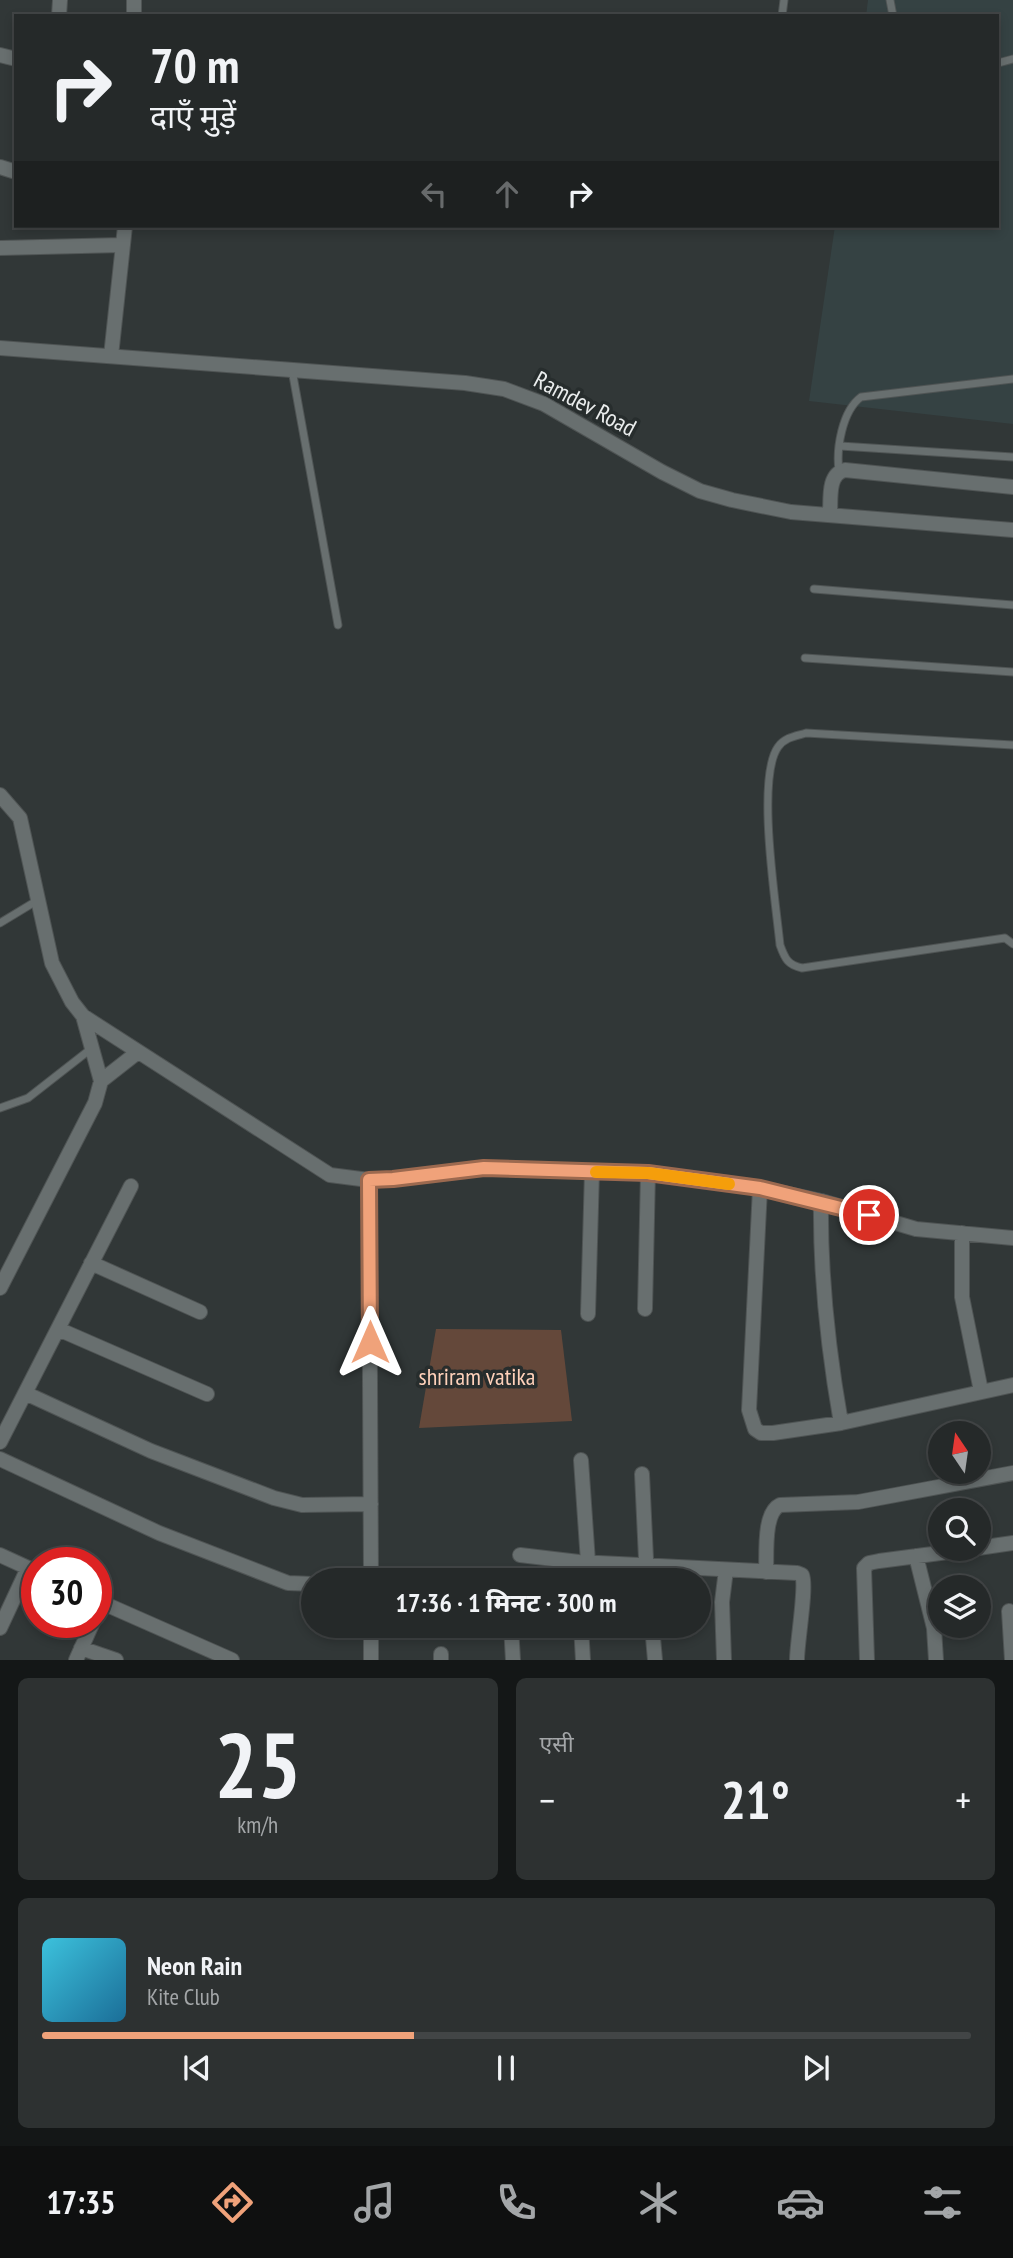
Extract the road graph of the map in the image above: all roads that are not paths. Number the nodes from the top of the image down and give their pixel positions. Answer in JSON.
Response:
{"nodes":[{"id":1,"x":125,"y":228,"type":"edge"},
{"id":2,"x":122,"y":244,"type":"junction"},
{"id":3,"x":0,"y":248,"type":"edge"},
{"id":4,"x":0,"y":348,"type":"edge"},
{"id":5,"x":111,"y":356,"type":"junction"},
{"id":6,"x":292,"y":370,"type":"junction"},
{"id":7,"x":1013,"y":379,"type":"edge"},
{"id":8,"x":839,"y":446,"type":"junction"},
{"id":9,"x":1013,"y":457,"type":"edge"},
{"id":10,"x":836,"y":476,"type":"junction"},
{"id":11,"x":1013,"y":486,"type":"edge"},
{"id":12,"x":830,"y":515,"type":"junction"},
{"id":13,"x":1013,"y":530,"type":"edge"},
{"id":14,"x":814,"y":589,"type":"dead end"},
{"id":15,"x":1013,"y":605,"type":"edge"},
{"id":16,"x":338,"y":625,"type":"dead end"},
{"id":17,"x":805,"y":658,"type":"dead end"},
{"id":18,"x":1013,"y":672,"type":"edge"},
{"id":19,"x":1013,"y":745,"type":"edge"},
{"id":20,"x":0,"y":795,"type":"edge"},
{"id":21,"x":38,"y":900,"type":"junction"},
{"id":22,"x":0,"y":923,"type":"edge"},
{"id":23,"x":1013,"y":944,"type":"edge"},
{"id":24,"x":83,"y":1016,"type":"junction"},
{"id":25,"x":92,"y":1048,"type":"junction"},
{"id":26,"x":138,"y":1052,"type":"junction"},
{"id":27,"x":100,"y":1081,"type":"junction"},
{"id":28,"x":0,"y":1108,"type":"edge"},
{"id":29,"x":592,"y":1171,"type":"junction"},
{"id":30,"x":648,"y":1173,"type":"junction"},
{"id":31,"x":369,"y":1180,"type":"junction"},
{"id":32,"x":131,"y":1186,"type":"dead end"},
{"id":33,"x":760,"y":1188,"type":"junction"},
{"id":34,"x":821,"y":1202,"type":"junction"},
{"id":35,"x":962,"y":1233,"type":"junction"},
{"id":36,"x":1013,"y":1238,"type":"edge"},
{"id":37,"x":91,"y":1263,"type":"junction"},
{"id":38,"x":0,"y":1288,"type":"edge"},
{"id":39,"x":645,"y":1309,"type":"dead end"},
{"id":40,"x":200,"y":1312,"type":"dead end"},
{"id":41,"x":588,"y":1314,"type":"dead end"},
{"id":42,"x":58,"y":1329,"type":"junction"},
{"id":43,"x":1013,"y":1385,"type":"edge"},
{"id":44,"x":981,"y":1391,"type":"junction"},
{"id":45,"x":25,"y":1393,"type":"junction"},
{"id":46,"x":208,"y":1394,"type":"dead end"},
{"id":47,"x":841,"y":1423,"type":"junction"},
{"id":48,"x":0,"y":1442,"type":"edge"},
{"id":49,"x":0,"y":1459,"type":"edge"},
{"id":50,"x":581,"y":1460,"type":"dead end"},
{"id":51,"x":1013,"y":1473,"type":"edge"},
{"id":52,"x":642,"y":1474,"type":"dead end"},
{"id":53,"x":371,"y":1504,"type":"junction"},
{"id":54,"x":1013,"y":1543,"type":"edge"},
{"id":55,"x":991,"y":1546,"type":"edge"},
{"id":56,"x":928,"y":1554,"type":"edge"},
{"id":57,"x":0,"y":1555,"type":"edge"},
{"id":58,"x":520,"y":1555,"type":"dead end"},
{"id":59,"x":916,"y":1556,"type":"junction"},
{"id":60,"x":584,"y":1562,"type":"junction"},
{"id":61,"x":645,"y":1564,"type":"junction"},
{"id":62,"x":21,"y":1565,"type":"edge"},
{"id":63,"x":371,"y":1568,"type":"edge"},
{"id":64,"x":582,"y":1568,"type":"edge"},
{"id":65,"x":646,"y":1568,"type":"edge"},
{"id":66,"x":726,"y":1570,"type":"junction"},
{"id":67,"x":766,"y":1572,"type":"junction"},
{"id":68,"x":301,"y":1584,"type":"edge"},
{"id":69,"x":21,"y":1590,"type":"edge"},
{"id":70,"x":1009,"y":1611,"type":"dead end"},
{"id":71,"x":112,"y":1613,"type":"edge"},
{"id":72,"x":0,"y":1628,"type":"edge"},
{"id":73,"x":371,"y":1638,"type":"edge"},
{"id":74,"x":511,"y":1638,"type":"edge"},
{"id":75,"x":582,"y":1638,"type":"edge"},
{"id":76,"x":653,"y":1638,"type":"edge"},
{"id":77,"x":79,"y":1654,"type":"edge"},
{"id":78,"x":116,"y":1660,"type":"edge"},
{"id":79,"x":232,"y":1660,"type":"edge"},
{"id":80,"x":371,"y":1660,"type":"edge"},
{"id":81,"x":513,"y":1660,"type":"edge"},
{"id":82,"x":583,"y":1660,"type":"edge"},
{"id":83,"x":655,"y":1660,"type":"edge"},
{"id":84,"x":724,"y":1660,"type":"edge"},
{"id":85,"x":797,"y":1660,"type":"edge"},
{"id":86,"x":867,"y":1660,"type":"edge"},
{"id":87,"x":936,"y":1660,"type":"edge"},
{"id":88,"x":1012,"y":1660,"type":"edge"}],
"edges":[{"from":1,"to":2,"type":"street"},
{"from":2,"to":3,"type":"street"},
{"from":2,"to":5,"type":"street"},
{"from":4,"to":5,"type":"street","name":"Ramdev Road"},
{"from":5,"to":6,"type":"street","name":"Ramdev Road"},
{"from":6,"to":12,"type":"street","name":"Ramdev Road"},
{"from":6,"to":16,"type":"lane"},
{"from":7,"to":8,"type":"lane"},
{"from":8,"to":9,"type":"lane"},
{"from":8,"to":10,"type":"lane"},
{"from":10,"to":11,"type":"street"},
{"from":10,"to":12,"type":"street"},
{"from":12,"to":13,"type":"street","name":"Ramdev Road"},
{"from":14,"to":15,"type":"lane"},
{"from":17,"to":18,"type":"lane"},
{"from":19,"to":23,"type":"lane"},
{"from":20,"to":21,"type":"street"},
{"from":21,"to":22,"type":"lane"},
{"from":21,"to":24,"type":"street"},
{"from":24,"to":25,"type":"street"},
{"from":24,"to":26,"type":"street"},
{"from":25,"to":27,"type":"street"},
{"from":25,"to":28,"type":"lane"},
{"from":26,"to":27,"type":"street"},
{"from":26,"to":31,"type":"street"},
{"from":27,"to":38,"type":"street"},
{"from":29,"to":30,"type":"street"},
{"from":29,"to":31,"type":"street"},
{"from":29,"to":41,"type":"street"},
{"from":30,"to":33,"type":"street"},
{"from":30,"to":39,"type":"street"},
{"from":31,"to":53,"type":"street"},
{"from":32,"to":37,"type":"street"},
{"from":33,"to":34,"type":"street"},
{"from":33,"to":47,"type":"street"},
{"from":34,"to":35,"type":"street"},
{"from":34,"to":47,"type":"street"},
{"from":35,"to":36,"type":"street"},
{"from":35,"to":44,"type":"street"},
{"from":37,"to":40,"type":"street"},
{"from":37,"to":42,"type":"street"},
{"from":42,"to":45,"type":"street"},
{"from":42,"to":46,"type":"street"},
{"from":43,"to":44,"type":"street"},
{"from":44,"to":47,"type":"street"},
{"from":45,"to":48,"type":"street"},
{"from":45,"to":53,"type":"street"},
{"from":49,"to":68,"type":"street"},
{"from":50,"to":60,"type":"street"},
{"from":51,"to":67,"type":"street"},
{"from":52,"to":61,"type":"street"},
{"from":53,"to":63,"type":"street"},
{"from":54,"to":55,"type":"street"},
{"from":56,"to":59,"type":"street"},
{"from":57,"to":62,"type":"street"},
{"from":58,"to":60,"type":"street"},
{"from":59,"to":86,"type":"street"},
{"from":59,"to":87,"type":"street"},
{"from":60,"to":61,"type":"street"},
{"from":60,"to":64,"type":"street"},
{"from":61,"to":65,"type":"street"},
{"from":61,"to":66,"type":"street"},
{"from":66,"to":67,"type":"street"},
{"from":66,"to":84,"type":"street"},
{"from":67,"to":85,"type":"street"},
{"from":69,"to":72,"type":"street"},
{"from":70,"to":88,"type":"street"},
{"from":71,"to":79,"type":"street"},
{"from":73,"to":80,"type":"street"},
{"from":74,"to":81,"type":"street"},
{"from":75,"to":82,"type":"street"},
{"from":76,"to":83,"type":"street"},
{"from":77,"to":78,"type":"street"}]}
